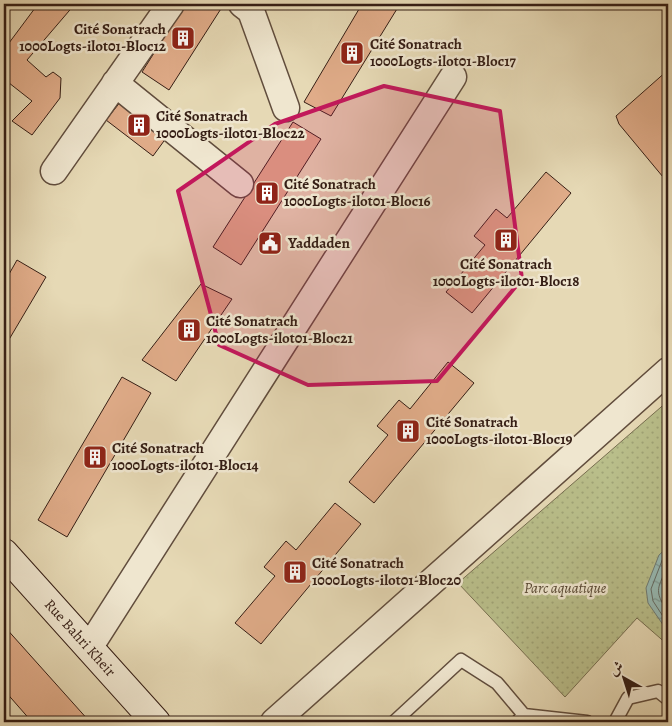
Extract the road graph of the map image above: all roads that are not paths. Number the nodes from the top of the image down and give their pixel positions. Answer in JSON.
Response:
{"nodes":[{"id":1,"x":171,"y":4,"type":"edge"},
{"id":2,"x":242,"y":4,"type":"edge"},
{"id":3,"x":453,"y":77,"type":"dead end"},
{"id":4,"x":115,"y":83,"type":"junction"},
{"id":5,"x":286,"y":108,"type":"dead end"},
{"id":6,"x":54,"y":171,"type":"dead end"},
{"id":7,"x":240,"y":184,"type":"dead end"},
{"id":8,"x":668,"y":371,"type":"edge"},
{"id":9,"x":4,"y":553,"type":"edge"},
{"id":10,"x":90,"y":648,"type":"junction"},
{"id":11,"x":668,"y":699,"type":"edge"},
{"id":12,"x":524,"y":720,"type":"edge"},
{"id":13,"x":156,"y":722,"type":"edge"},
{"id":14,"x":274,"y":722,"type":"edge"},
{"id":15,"x":394,"y":722,"type":"edge"},
{"id":16,"x":586,"y":722,"type":"edge"},
{"id":17,"x":615,"y":722,"type":"edge"}],
"edges":[{"from":1,"to":4,"type":"street"},
{"from":2,"to":5,"type":"street"},
{"from":3,"to":10,"type":"street"},
{"from":4,"to":6,"type":"street"},
{"from":4,"to":7,"type":"street"},
{"from":8,"to":14,"type":"street"},
{"from":9,"to":10,"type":"street","name":"Rue Bahri Kheir"},
{"from":10,"to":13,"type":"street","name":"Rue Bahri Kheir"},
{"from":11,"to":17,"type":"lane"},
{"from":12,"to":15,"type":"lane"},
{"from":12,"to":16,"type":"lane"}]}
